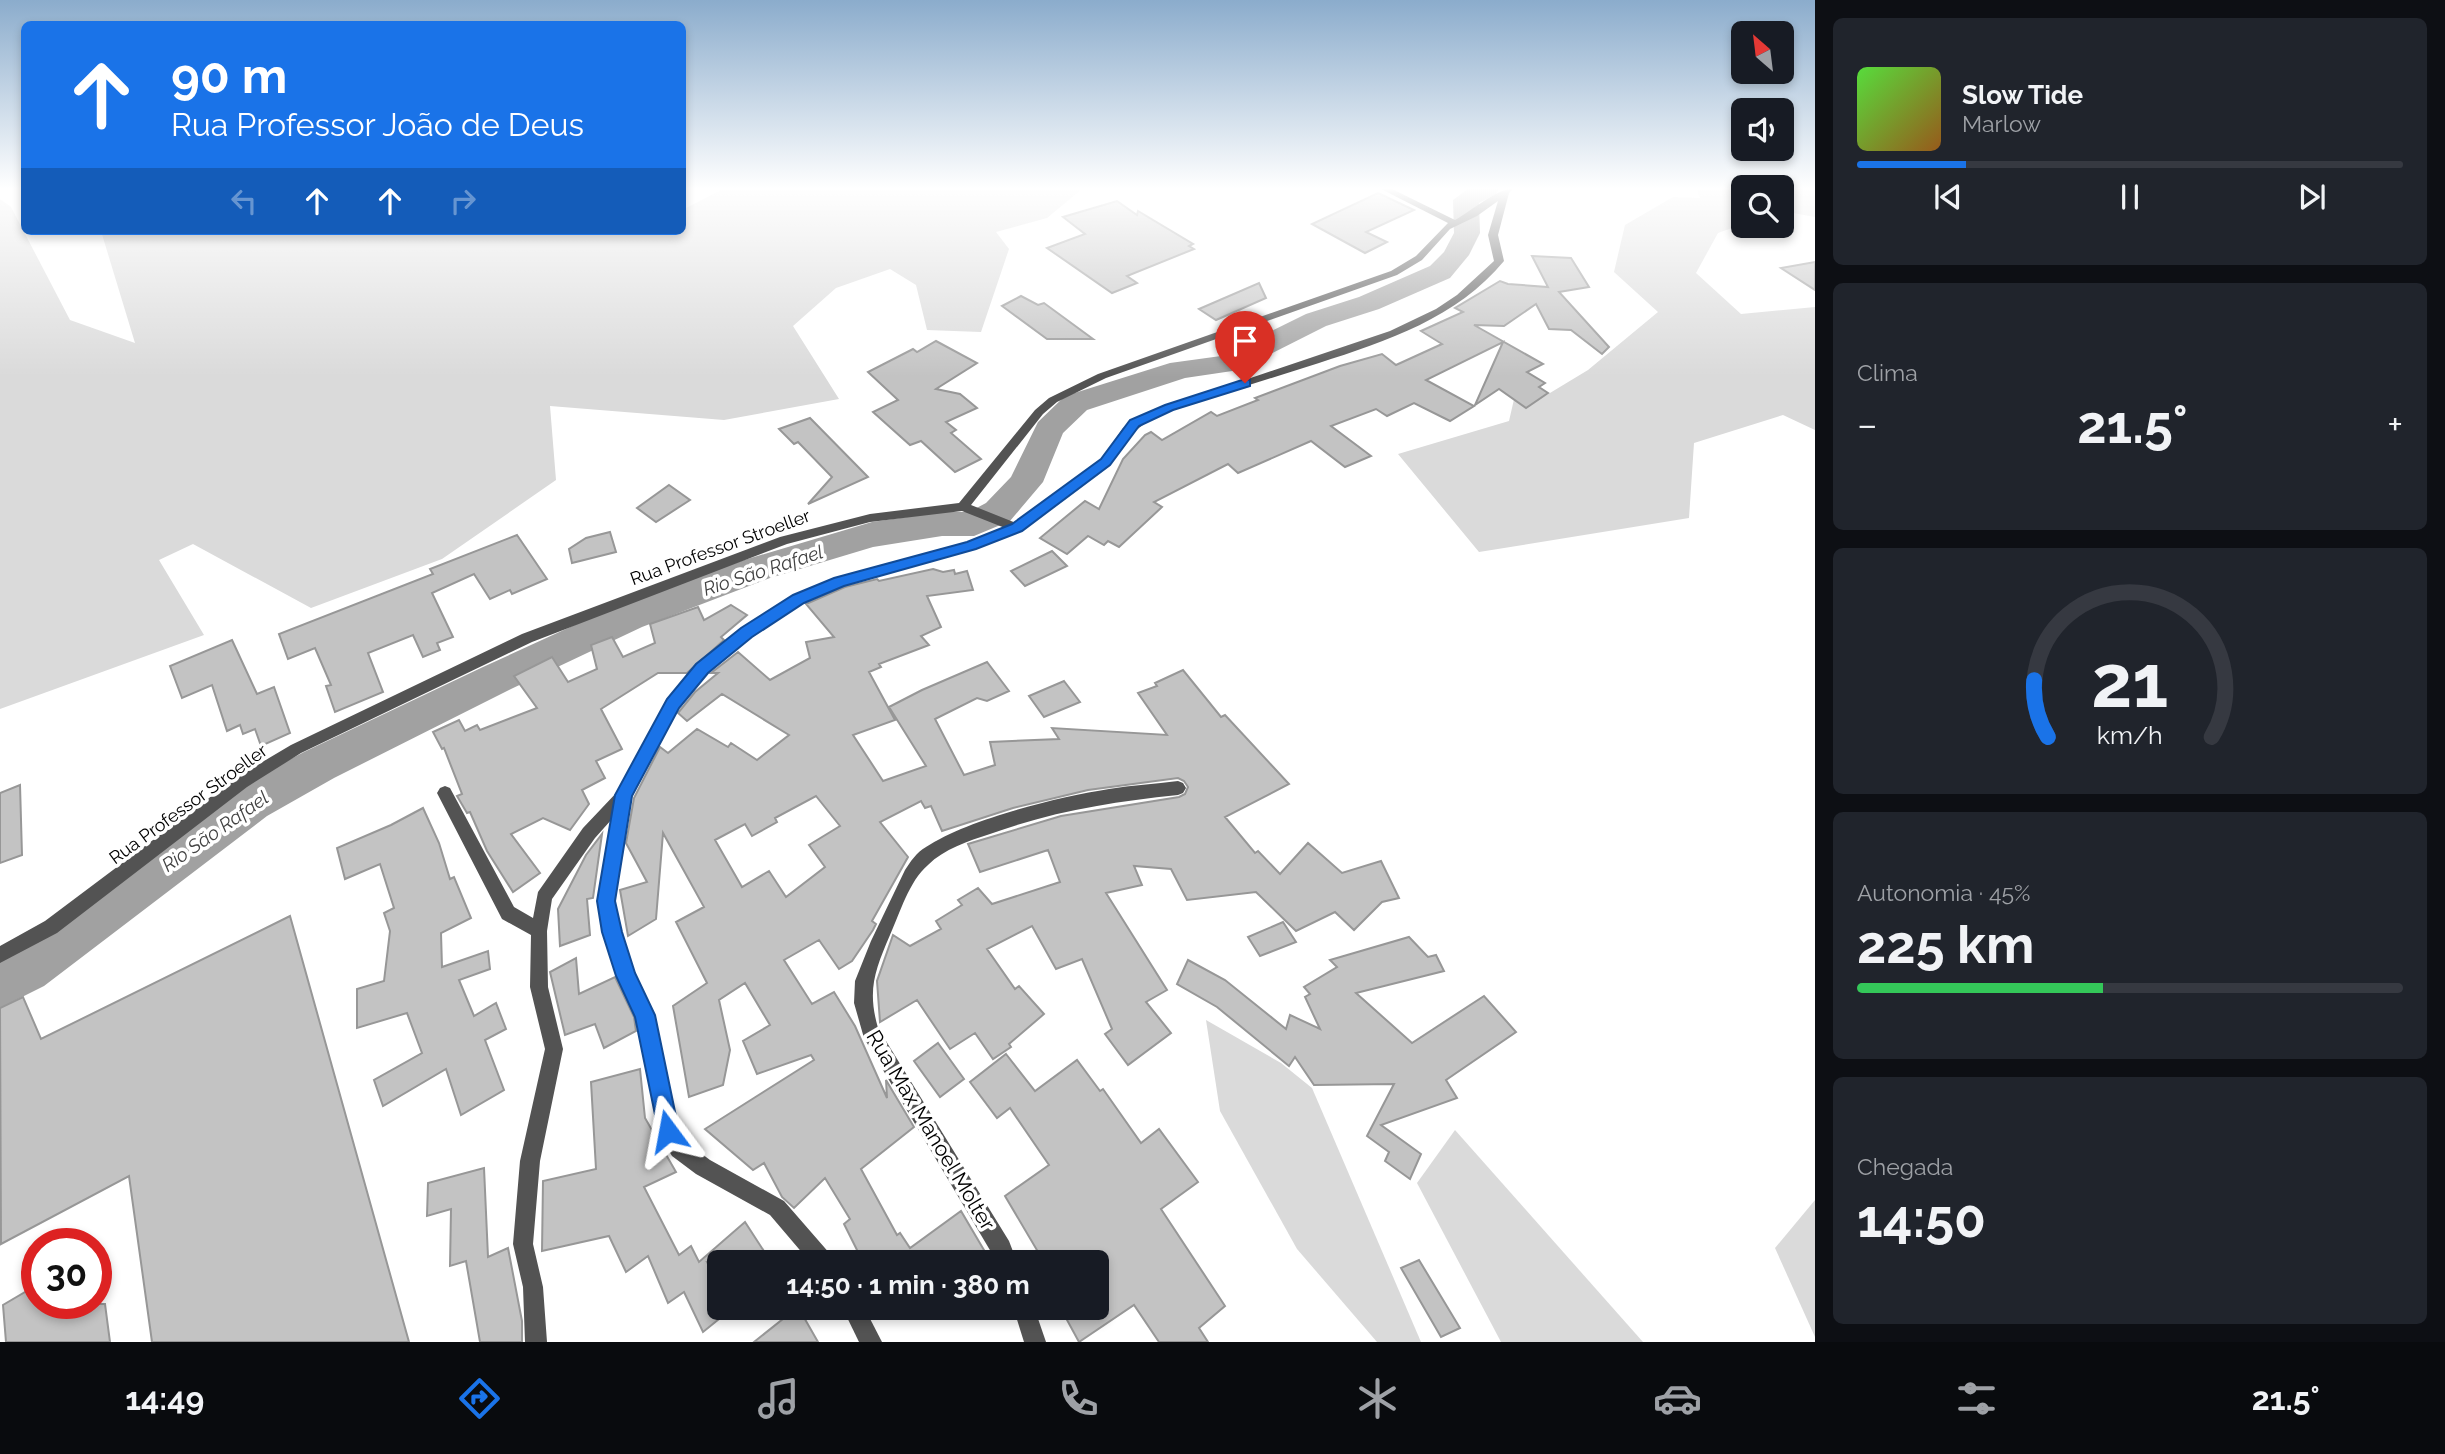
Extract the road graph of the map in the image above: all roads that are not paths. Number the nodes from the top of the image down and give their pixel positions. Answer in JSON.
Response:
{"nodes":[{"id":1,"x":1424,"y":252,"type":"edge"},
{"id":2,"x":1497,"y":252,"type":"edge"},
{"id":3,"x":963,"y":507,"type":"junction"},
{"id":4,"x":1017,"y":528,"type":"junction"},
{"id":5,"x":1178,"y":788,"type":"dead end"},
{"id":6,"x":445,"y":793,"type":"dead end"},
{"id":7,"x":624,"y":795,"type":"junction"},
{"id":8,"x":539,"y":931,"type":"junction"},
{"id":9,"x":0,"y":955,"type":"edge"},
{"id":10,"x":814,"y":1250,"type":"edge"},
{"id":11,"x":1004,"y":1250,"type":"edge"},
{"id":12,"x":859,"y":1320,"type":"edge"},
{"id":13,"x":1027,"y":1320,"type":"edge"},
{"id":14,"x":536,"y":1342,"type":"edge"},
{"id":15,"x":871,"y":1342,"type":"edge"},
{"id":16,"x":1035,"y":1342,"type":"edge"}],
"edges":[{"from":1,"to":3,"type":"street"},
{"from":2,"to":4,"type":"street"},
{"from":3,"to":4,"type":"street"},
{"from":3,"to":9,"type":"street","name":"Rua Professor Stroeller"},
{"from":4,"to":7,"type":"street"},
{"from":5,"to":11,"type":"street","name":"Rua Max Manoel Molter"},
{"from":6,"to":8,"type":"street"},
{"from":7,"to":8,"type":"street"},
{"from":7,"to":10,"type":"street"},
{"from":8,"to":14,"type":"street"},
{"from":12,"to":15,"type":"street"},
{"from":13,"to":16,"type":"street"}]}
